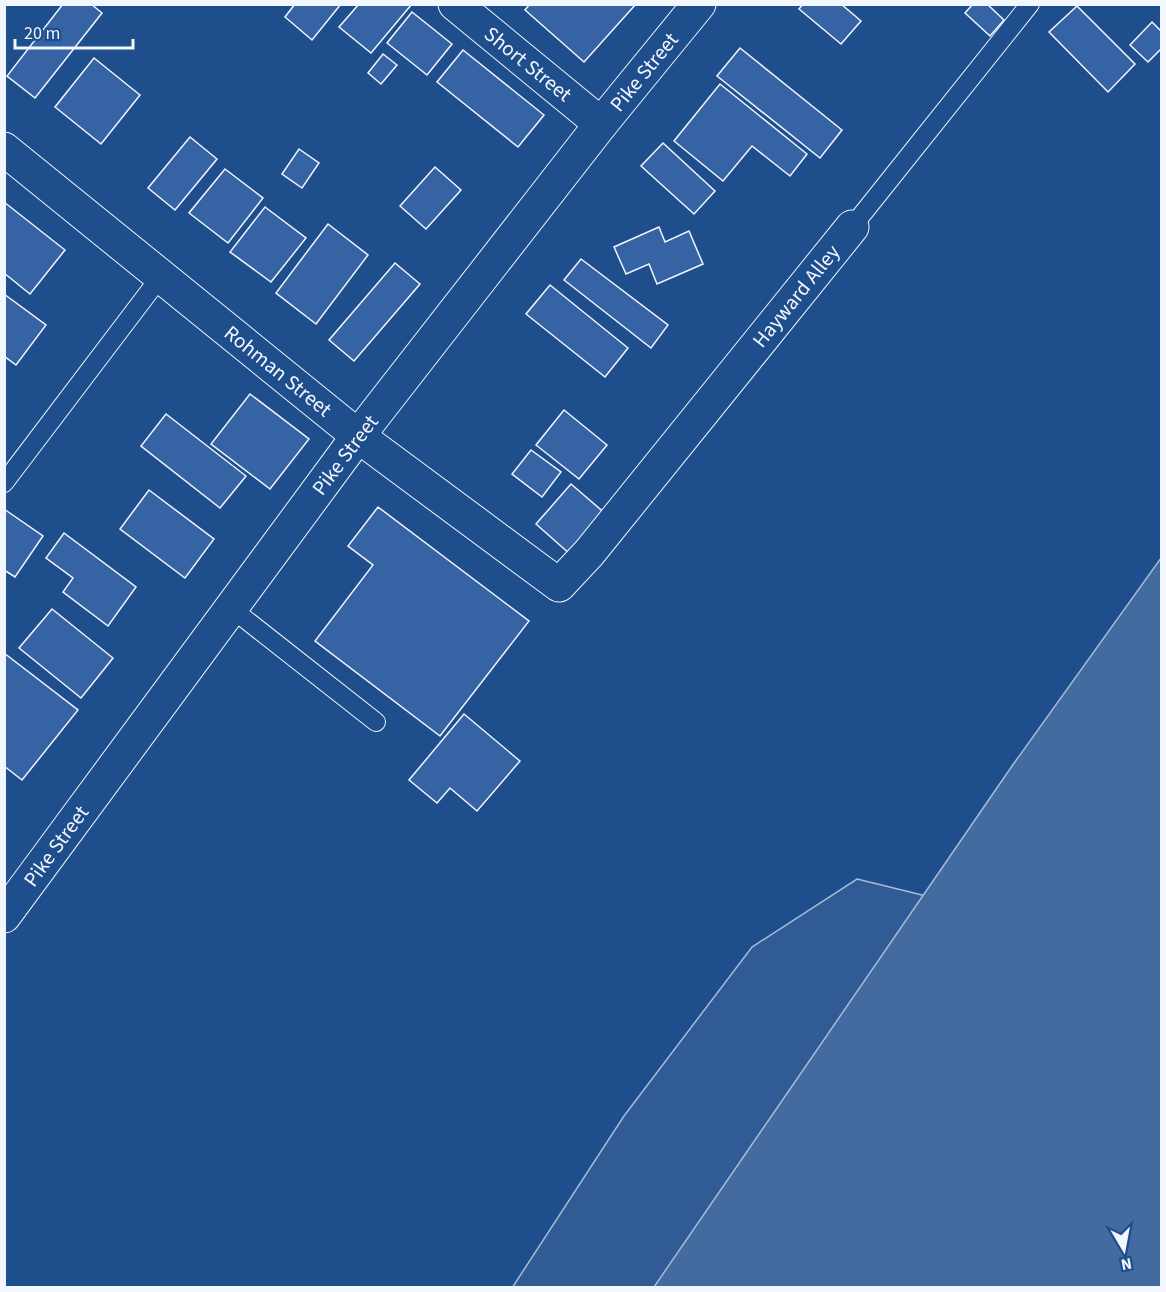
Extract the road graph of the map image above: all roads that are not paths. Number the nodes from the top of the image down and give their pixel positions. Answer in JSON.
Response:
{"nodes":[{"id":1,"x":455,"y":4,"type":"edge"},
{"id":2,"x":699,"y":4,"type":"edge"},
{"id":3,"x":1030,"y":4,"type":"edge"},
{"id":4,"x":601,"y":124,"type":"junction"},
{"id":5,"x":4,"y":149,"type":"edge"},
{"id":6,"x":852,"y":227,"type":"joint"},
{"id":7,"x":161,"y":276,"type":"junction"},
{"id":8,"x":358,"y":436,"type":"junction"},
{"id":9,"x":4,"y":483,"type":"edge"},
{"id":10,"x":558,"y":585,"type":"joint"},
{"id":11,"x":231,"y":608,"type":"junction"},
{"id":12,"x":376,"y":722,"type":"dead end"},
{"id":13,"x":4,"y":916,"type":"edge"}],
"edges":[{"from":1,"to":4,"type":"street","name":"Short Street"},
{"from":2,"to":4,"type":"street","name":"Pike Street"},
{"from":3,"to":6,"type":"lane","name":"Hayward Alley"},
{"from":4,"to":8,"type":"street","name":"Pike Street"},
{"from":5,"to":7,"type":"street","name":"Rohman Street"},
{"from":6,"to":10,"type":"street","name":"Hayward Alley"},
{"from":7,"to":8,"type":"street","name":"Rohman Street"},
{"from":7,"to":9,"type":"lane"},
{"from":8,"to":10,"type":"street","name":"Rohman Street"},
{"from":8,"to":11,"type":"street","name":"Pike Street"},
{"from":11,"to":12,"type":"lane"},
{"from":11,"to":13,"type":"street","name":"Pike Street"}]}
